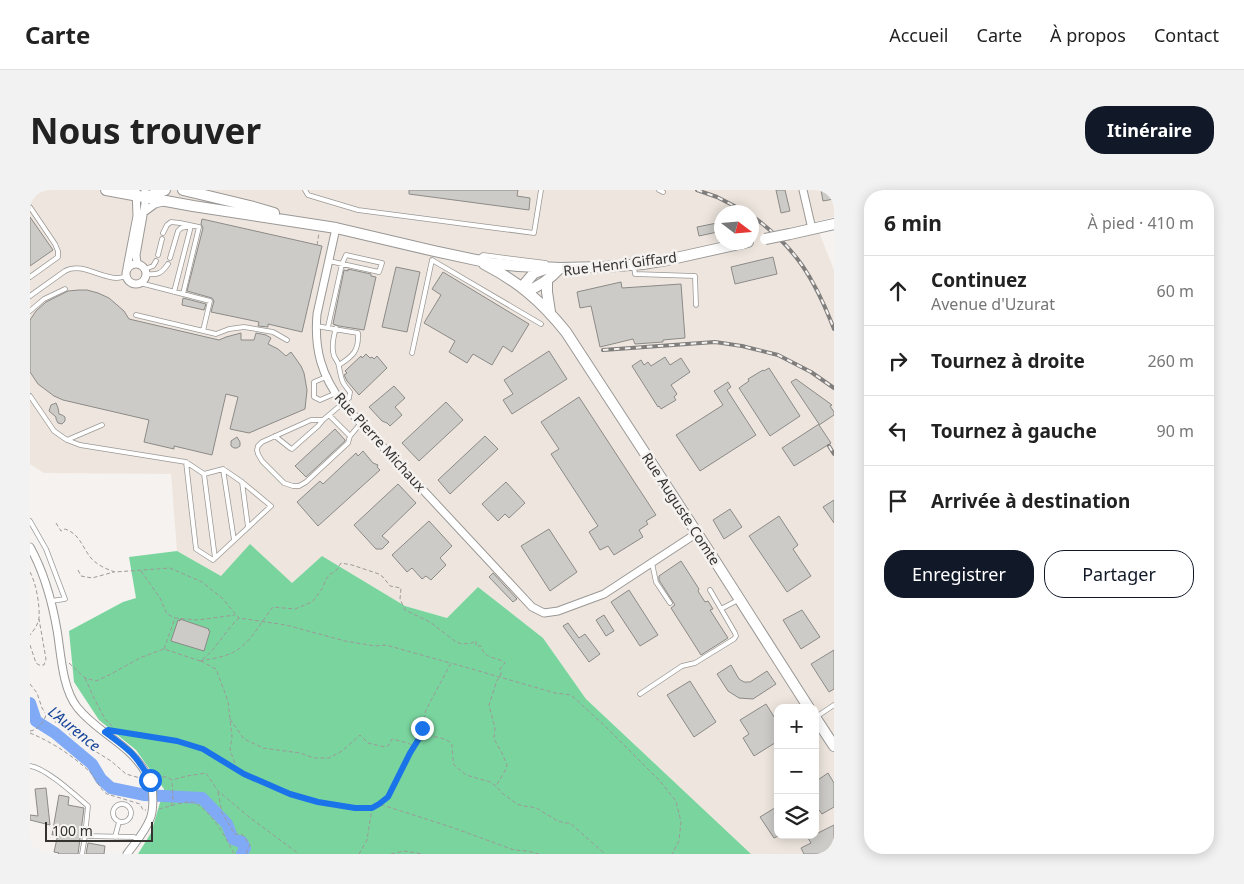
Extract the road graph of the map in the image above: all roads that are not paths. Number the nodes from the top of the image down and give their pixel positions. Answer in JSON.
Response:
{"nodes":[{"id":1,"x":106,"y":190,"type":"edge"},
{"id":2,"x":165,"y":190,"type":"edge"},
{"id":3,"x":183,"y":190,"type":"edge"},
{"id":4,"x":305,"y":190,"type":"edge"},
{"id":5,"x":541,"y":190,"type":"edge"},
{"id":6,"x":803,"y":190,"type":"edge"},
{"id":7,"x":140,"y":193,"type":"edge"},
{"id":8,"x":170,"y":201,"type":"junction"},
{"id":9,"x":30,"y":207,"type":"edge"},
{"id":10,"x":144,"y":212,"type":"junction"},
{"id":11,"x":308,"y":223,"type":"junction"},
{"id":12,"x":834,"y":224,"type":"edge"},
{"id":13,"x":190,"y":226,"type":"junction"},
{"id":14,"x":336,"y":228,"type":"junction"},
{"id":15,"x":812,"y":229,"type":"junction"},
{"id":16,"x":163,"y":233,"type":"dead end"},
{"id":17,"x":162,"y":239,"type":"dead end"},
{"id":18,"x":759,"y":240,"type":"edge"},
{"id":19,"x":714,"y":250,"type":"edge"},
{"id":20,"x":158,"y":255,"type":"dead end"},
{"id":21,"x":433,"y":256,"type":"junction"},
{"id":22,"x":170,"y":258,"type":"dead end"},
{"id":23,"x":477,"y":260,"type":"junction"},
{"id":24,"x":156,"y":261,"type":"dead end"},
{"id":25,"x":329,"y":261,"type":"junction"},
{"id":26,"x":137,"y":263,"type":"junction"},
{"id":27,"x":168,"y":264,"type":"dead end"},
{"id":28,"x":342,"y":264,"type":"junction"},
{"id":29,"x":638,"y":264,"type":"junction"},
{"id":30,"x":127,"y":268,"type":"junction"},
{"id":31,"x":557,"y":268,"type":"junction"},
{"id":32,"x":146,"y":271,"type":"junction"},
{"id":33,"x":126,"y":276,"type":"junction"},
{"id":34,"x":30,"y":277,"type":"edge"},
{"id":35,"x":547,"y":280,"type":"junction"},
{"id":36,"x":140,"y":283,"type":"junction"},
{"id":37,"x":65,"y":289,"type":"dead end"},
{"id":38,"x":524,"y":289,"type":"junction"},
{"id":39,"x":174,"y":292,"type":"junction"},
{"id":40,"x":183,"y":294,"type":"junction"},
{"id":41,"x":30,"y":296,"type":"edge"},
{"id":42,"x":44,"y":299,"type":"junction"},
{"id":43,"x":49,"y":299,"type":"dead end"},
{"id":44,"x":696,"y":305,"type":"dead end"},
{"id":45,"x":30,"y":311,"type":"edge"},
{"id":46,"x":550,"y":312,"type":"junction"},
{"id":47,"x":136,"y":315,"type":"dead end"},
{"id":48,"x":541,"y":324,"type":"dead end"},
{"id":49,"x":316,"y":326,"type":"junction"},
{"id":50,"x":328,"y":327,"type":"junction"},
{"id":51,"x":336,"y":328,"type":"junction"},
{"id":52,"x":203,"y":331,"type":"junction"},
{"id":53,"x":287,"y":340,"type":"dead end"},
{"id":54,"x":412,"y":353,"type":"dead end"},
{"id":55,"x":339,"y":365,"type":"junction"},
{"id":56,"x":326,"y":377,"type":"junction"},
{"id":57,"x":334,"y":394,"type":"junction"},
{"id":58,"x":30,"y":396,"type":"edge"},
{"id":59,"x":342,"y":404,"type":"junction"},
{"id":60,"x":328,"y":415,"type":"junction"},
{"id":61,"x":323,"y":420,"type":"junction"},
{"id":62,"x":361,"y":424,"type":"junction"},
{"id":63,"x":102,"y":425,"type":"dead end"},
{"id":64,"x":275,"y":436,"type":"junction"},
{"id":65,"x":350,"y":436,"type":"junction"},
{"id":66,"x":67,"y":440,"type":"junction"},
{"id":67,"x":186,"y":462,"type":"junction"},
{"id":68,"x":223,"y":469,"type":"junction"},
{"id":69,"x":204,"y":474,"type":"junction"},
{"id":70,"x":242,"y":482,"type":"junction"},
{"id":71,"x":30,"y":522,"type":"edge"},
{"id":72,"x":248,"y":527,"type":"junction"},
{"id":73,"x":698,"y":534,"type":"junction"},
{"id":74,"x":234,"y":540,"type":"junction"},
{"id":75,"x":30,"y":547,"type":"edge"},
{"id":76,"x":216,"y":558,"type":"junction"},
{"id":77,"x":652,"y":563,"type":"junction"},
{"id":78,"x":710,"y":590,"type":"dead end"},
{"id":79,"x":740,"y":598,"type":"junction"},
{"id":80,"x":51,"y":601,"type":"junction"},
{"id":81,"x":670,"y":603,"type":"dead end"},
{"id":82,"x":721,"y":609,"type":"junction"},
{"id":83,"x":640,"y":694,"type":"dead end"},
{"id":84,"x":806,"y":704,"type":"edge"},
{"id":85,"x":834,"y":705,"type":"edge"},
{"id":86,"x":819,"y":714,"type":"edge"},
{"id":87,"x":819,"y":723,"type":"edge"},
{"id":88,"x":834,"y":746,"type":"edge"},
{"id":89,"x":30,"y":766,"type":"edge"},
{"id":90,"x":119,"y":822,"type":"junction"},
{"id":91,"x":85,"y":836,"type":"junction"},
{"id":92,"x":115,"y":837,"type":"junction"},
{"id":93,"x":138,"y":839,"type":"junction"},
{"id":94,"x":82,"y":854,"type":"edge"},
{"id":95,"x":127,"y":854,"type":"edge"}],
"edges":[{"from":1,"to":7,"type":"street"},
{"from":2,"to":7,"type":"street"},
{"from":3,"to":11,"type":"street"},
{"from":4,"to":5,"type":"lane"},
{"from":6,"to":15,"type":"street"},
{"from":7,"to":8,"type":"street"},
{"from":7,"to":10,"type":"street"},
{"from":7,"to":30,"type":"street"},
{"from":8,"to":10,"type":"street"},
{"from":8,"to":11,"type":"street"},
{"from":9,"to":34,"type":"lane"},
{"from":10,"to":26,"type":"street"},
{"from":11,"to":14,"type":"street"},
{"from":12,"to":15,"type":"street","name":"Rue Henri Giffard"},
{"from":13,"to":16,"type":"lane"},
{"from":13,"to":22,"type":"lane"},
{"from":13,"to":39,"type":"lane"},
{"from":13,"to":40,"type":"lane"},
{"from":14,"to":21,"type":"street"},
{"from":14,"to":25,"type":"street","name":"Rue Pierre Michaux"},
{"from":15,"to":18,"type":"street","name":"Rue Henri Giffard","bridge":true},
{"from":17,"to":20,"type":"lane"},
{"from":19,"to":29,"type":"street","name":"Rue Henri Giffard"},
{"from":21,"to":23,"type":"street"},
{"from":21,"to":48,"type":"lane"},
{"from":21,"to":54,"type":"lane"},
{"from":23,"to":29,"type":"lane"},
{"from":23,"to":31,"type":"street"},
{"from":23,"to":38,"type":"street","name":"Rue Auguste Comte"},
{"from":24,"to":32,"type":"lane"},
{"from":25,"to":28,"type":"lane"},
{"from":25,"to":49,"type":"street","name":"Rue Pierre Michaux"},
{"from":26,"to":30,"type":"street"},
{"from":26,"to":32,"type":"street"},
{"from":27,"to":32,"type":"lane"},
{"from":28,"to":28,"type":"lane"},
{"from":28,"to":50,"type":"lane"},
{"from":29,"to":31,"type":"street","name":"Rue Henri Giffard"},
{"from":29,"to":44,"type":"lane"},
{"from":30,"to":33,"type":"street"},
{"from":31,"to":35,"type":"street","name":"Rue Henri Giffard"},
{"from":31,"to":38,"type":"street"},
{"from":32,"to":36,"type":"street"},
{"from":33,"to":36,"type":"street"},
{"from":33,"to":41,"type":"lane"},
{"from":35,"to":38,"type":"street","name":"Rue Henri Giffard"},
{"from":35,"to":46,"type":"street"},
{"from":36,"to":39,"type":"lane"},
{"from":37,"to":42,"type":"lane"},
{"from":38,"to":46,"type":"street","name":"Rue Auguste Comte"},
{"from":39,"to":40,"type":"lane"},
{"from":40,"to":52,"type":"lane"},
{"from":42,"to":43,"type":"lane"},
{"from":42,"to":45,"type":"lane"},
{"from":46,"to":73,"type":"street","name":"Rue Auguste Comte"},
{"from":47,"to":52,"type":"lane"},
{"from":49,"to":50,"type":"lane"},
{"from":49,"to":56,"type":"street","name":"Rue Pierre Michaux"},
{"from":50,"to":51,"type":"lane"},
{"from":51,"to":55,"type":"lane"},
{"from":51,"to":55,"type":"lane"},
{"from":52,"to":53,"type":"lane"},
{"from":55,"to":59,"type":"lane"},
{"from":56,"to":57,"type":"street","name":"Rue Pierre Michaux"},
{"from":56,"to":57,"type":"lane"},
{"from":57,"to":59,"type":"street","name":"Rue Pierre Michaux"},
{"from":58,"to":66,"type":"lane"},
{"from":59,"to":60,"type":"lane"},
{"from":59,"to":62,"type":"street","name":"Rue Pierre Michaux"},
{"from":60,"to":61,"type":"lane"},
{"from":60,"to":65,"type":"lane"},
{"from":61,"to":64,"type":"lane"},
{"from":61,"to":64,"type":"lane"},
{"from":62,"to":65,"type":"lane"},
{"from":62,"to":77,"type":"street","name":"Rue Pierre Michaux"},
{"from":63,"to":66,"type":"lane"},
{"from":64,"to":65,"type":"lane"},
{"from":66,"to":67,"type":"lane"},
{"from":67,"to":69,"type":"lane"},
{"from":67,"to":76,"type":"lane"},
{"from":68,"to":69,"type":"lane"},
{"from":68,"to":70,"type":"lane"},
{"from":68,"to":74,"type":"lane"},
{"from":69,"to":76,"type":"lane"},
{"from":70,"to":72,"type":"lane"},
{"from":70,"to":72,"type":"lane"},
{"from":71,"to":80,"type":"lane"},
{"from":72,"to":74,"type":"lane"},
{"from":73,"to":77,"type":"street"},
{"from":73,"to":79,"type":"street","name":"Rue Auguste Comte"},
{"from":74,"to":76,"type":"lane"},
{"from":75,"to":80,"type":"street"},
{"from":77,"to":81,"type":"lane"},
{"from":78,"to":82,"type":"lane"},
{"from":79,"to":82,"type":"lane"},
{"from":79,"to":84,"type":"street","name":"Rue Auguste Comte"},
{"from":80,"to":93,"type":"street"},
{"from":82,"to":83,"type":"lane"},
{"from":85,"to":86,"type":"lane"},
{"from":87,"to":88,"type":"street"},
{"from":89,"to":91,"type":"lane"},
{"from":90,"to":90,"type":"lane"},
{"from":90,"to":92,"type":"lane"},
{"from":91,"to":92,"type":"lane"},
{"from":91,"to":94,"type":"lane"},
{"from":92,"to":93,"type":"lane"},
{"from":93,"to":95,"type":"street"}]}
